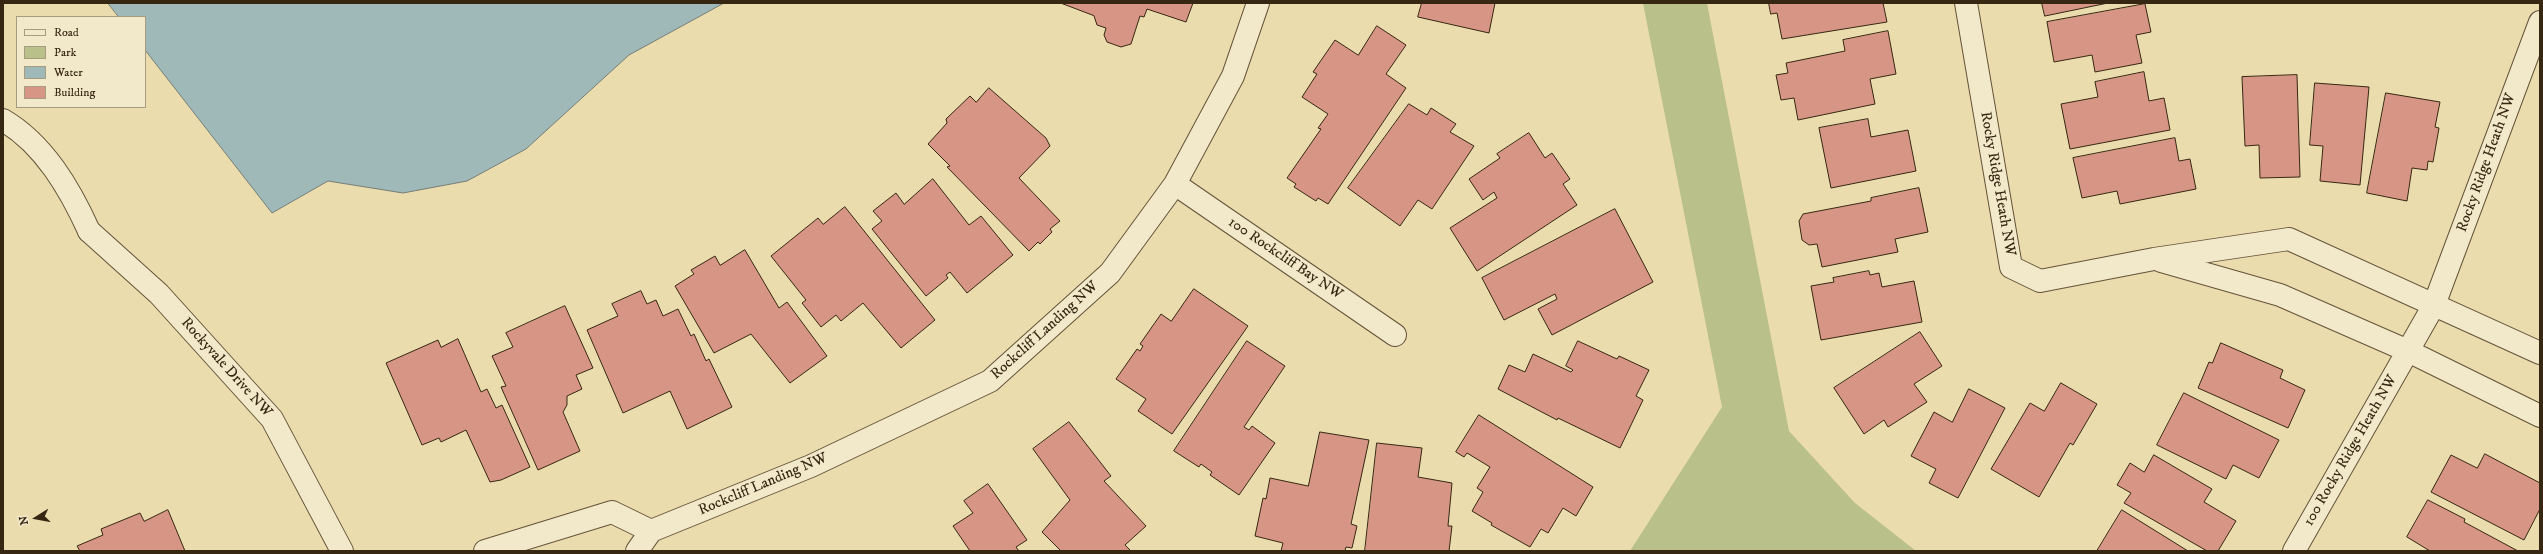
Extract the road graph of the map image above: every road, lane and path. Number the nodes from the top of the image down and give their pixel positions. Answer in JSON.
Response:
{"nodes":[{"id":1,"x":1258,"y":3,"type":"edge"},
{"id":2,"x":1966,"y":3,"type":"edge"},
{"id":3,"x":2540,"y":22,"type":"edge"},
{"id":4,"x":3,"y":120,"type":"edge"},
{"id":5,"x":1175,"y":184,"type":"junction"},
{"id":6,"x":2154,"y":260,"type":"junction"},
{"id":7,"x":2434,"y":305,"type":"junction"},
{"id":8,"x":1395,"y":335,"type":"dead end"},
{"id":9,"x":2408,"y":351,"type":"junction"},
{"id":10,"x":2540,"y":353,"type":"edge"},
{"id":11,"x":2540,"y":416,"type":"edge"},
{"id":12,"x":651,"y":531,"type":"junction"},
{"id":13,"x":342,"y":551,"type":"edge"},
{"id":14,"x":485,"y":551,"type":"edge"},
{"id":15,"x":637,"y":551,"type":"edge"},
{"id":16,"x":2294,"y":551,"type":"edge"}],
"edges":[{"from":1,"to":5,"type":"street","name":"Rockcliff Landing NW"},
{"from":2,"to":6,"type":"street","name":"Rocky Ridge Heath NW"},
{"from":3,"to":7,"type":"street","name":"Rocky Ridge Heath NW"},
{"from":4,"to":13,"type":"street","name":"Rockyvale Drive NW"},
{"from":5,"to":8,"type":"street","name":"100 Rockcliff Bay NW"},
{"from":5,"to":12,"type":"street","name":"Rockcliff Landing NW"},
{"from":6,"to":7,"type":"street","name":"Rocky Ridge Heath NW"},
{"from":6,"to":9,"type":"street","name":"Rocky Ridge Heath NW"},
{"from":7,"to":9,"type":"street","name":"Rocky Ridge Heath NW"},
{"from":7,"to":10,"type":"street","name":"Rocky Ridge Heath NW"},
{"from":9,"to":11,"type":"street","name":"Rocky Ridge Heath NW"},
{"from":9,"to":16,"type":"street","name":"100 Rocky Ridge Heath NW"},
{"from":12,"to":14,"type":"street"},
{"from":12,"to":15,"type":"street"}]}
